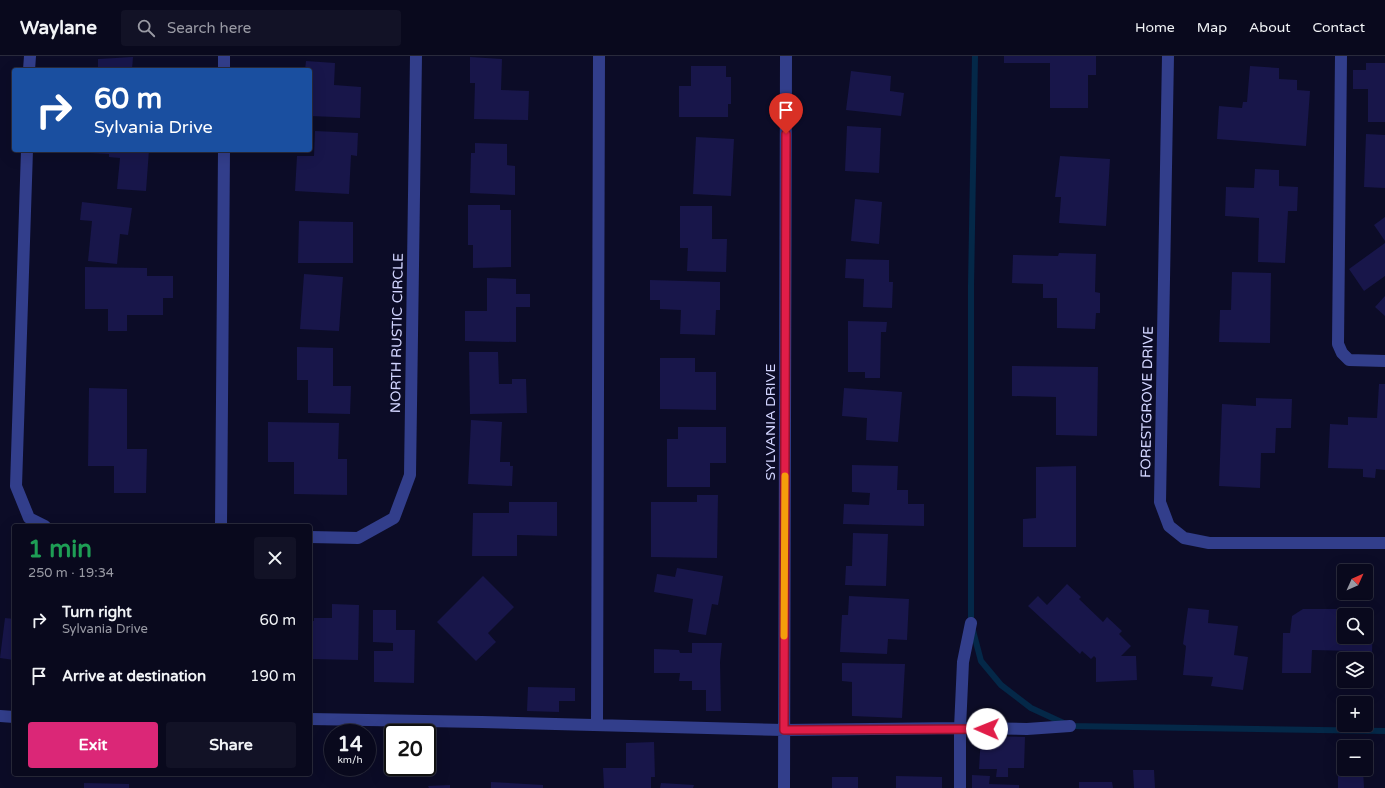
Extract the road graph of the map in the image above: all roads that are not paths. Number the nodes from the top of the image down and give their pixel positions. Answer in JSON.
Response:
{"nodes":[{"id":1,"x":30,"y":56,"type":"edge"},
{"id":2,"x":224,"y":56,"type":"edge"},
{"id":3,"x":416,"y":56,"type":"edge"},
{"id":4,"x":599,"y":56,"type":"edge"},
{"id":5,"x":786,"y":56,"type":"edge"},
{"id":6,"x":1168,"y":56,"type":"edge"},
{"id":7,"x":1341,"y":56,"type":"edge"},
{"id":8,"x":29,"y":68,"type":"edge"},
{"id":9,"x":224,"y":68,"type":"edge"},
{"id":10,"x":27,"y":152,"type":"edge"},
{"id":11,"x":224,"y":152,"type":"edge"},
{"id":12,"x":1385,"y":361,"type":"edge"},
{"id":13,"x":42,"y":524,"type":"edge"},
{"id":14,"x":221,"y":524,"type":"edge"},
{"id":15,"x":312,"y":537,"type":"edge"},
{"id":16,"x":1385,"y":543,"type":"edge"},
{"id":17,"x":971,"y":623,"type":"dead end"},
{"id":18,"x":0,"y":716,"type":"edge"},
{"id":19,"x":12,"y":717,"type":"edge"},
{"id":20,"x":312,"y":719,"type":"edge"},
{"id":21,"x":597,"y":725,"type":"junction"},
{"id":22,"x":1070,"y":726,"type":"dead end"},
{"id":23,"x":960,"y":728,"type":"junction"},
{"id":24,"x":784,"y":730,"type":"junction"},
{"id":25,"x":784,"y":788,"type":"edge"},
{"id":26,"x":960,"y":788,"type":"edge"}],
"edges":[{"from":1,"to":8,"type":"street"},
{"from":2,"to":9,"type":"street"},
{"from":3,"to":15,"type":"street","name":"NORTH RUSTIC CIRCLE"},
{"from":4,"to":21,"type":"street"},
{"from":5,"to":24,"type":"street","name":"SYLVANIA DRIVE"},
{"from":6,"to":16,"type":"street","name":"FORESTGROVE DRIVE"},
{"from":7,"to":12,"type":"street"},
{"from":10,"to":13,"type":"street"},
{"from":11,"to":14,"type":"street"},
{"from":17,"to":23,"type":"street"},
{"from":18,"to":19,"type":"street"},
{"from":20,"to":21,"type":"street"},
{"from":21,"to":24,"type":"street"},
{"from":22,"to":23,"type":"street"},
{"from":23,"to":24,"type":"street"},
{"from":23,"to":26,"type":"street"},
{"from":24,"to":25,"type":"street","name":"SYLVANIA DRIVE"}]}
